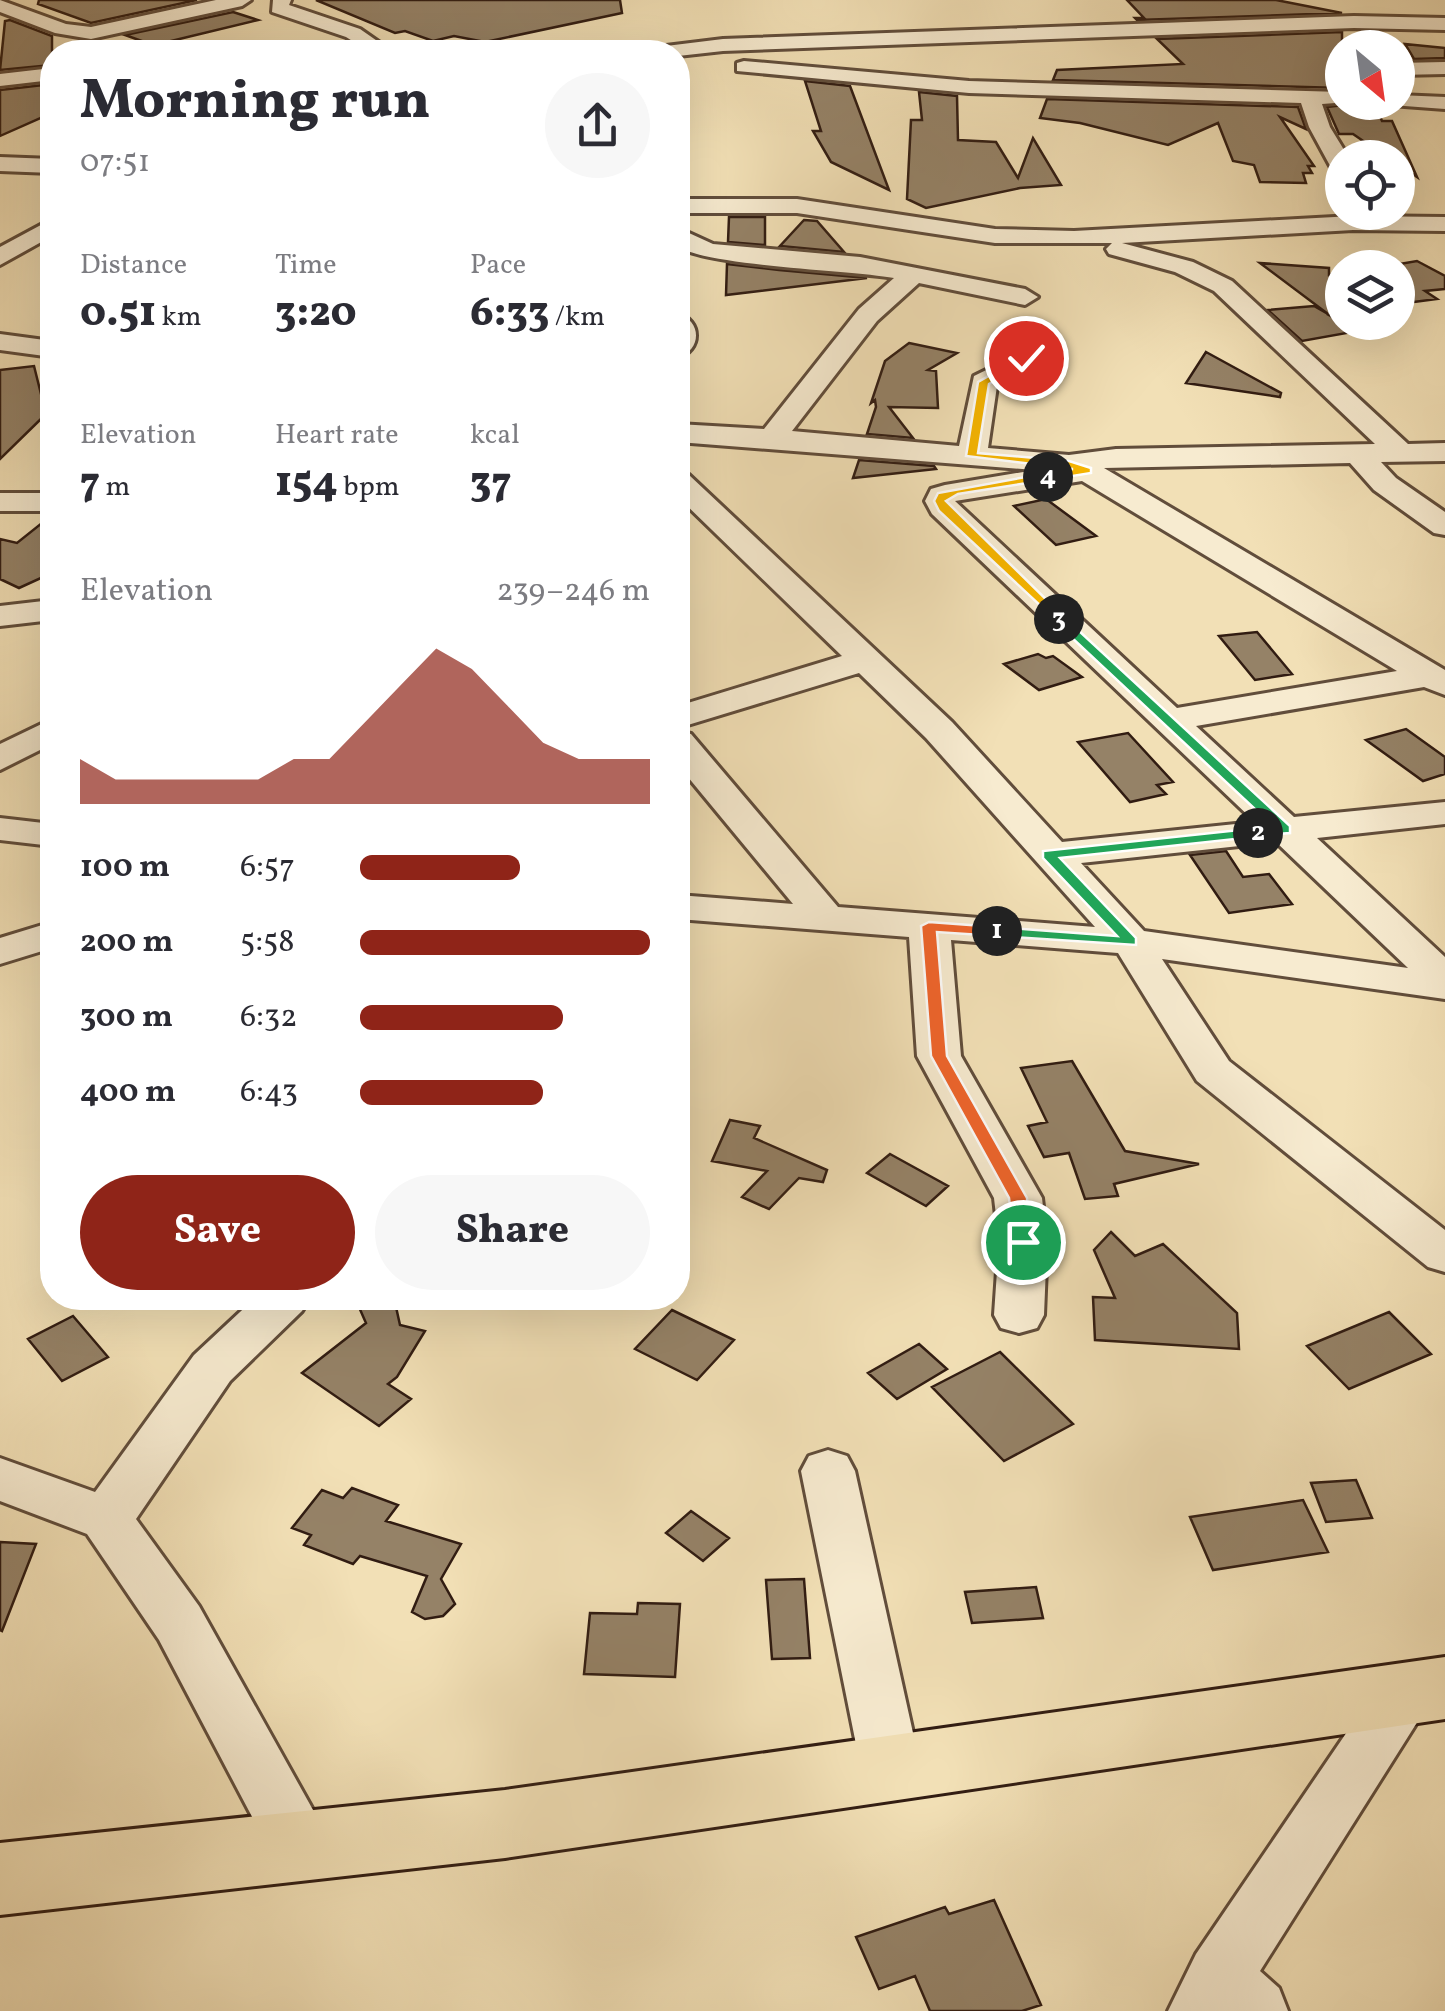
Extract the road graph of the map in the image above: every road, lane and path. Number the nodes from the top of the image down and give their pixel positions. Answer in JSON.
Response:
{"nodes":[{"id":1,"x":241,"y":0,"type":"edge"},
{"id":2,"x":280,"y":4,"type":"edge"},
{"id":3,"x":1104,"y":4,"type":"dead end"},
{"id":4,"x":1231,"y":5,"type":"dead end"},
{"id":5,"x":0,"y":6,"type":"edge"},
{"id":6,"x":1445,"y":24,"type":"edge"},
{"id":7,"x":1339,"y":30,"type":"edge"},
{"id":8,"x":1383,"y":30,"type":"edge"},
{"id":9,"x":1325,"y":33,"type":"edge"},
{"id":10,"x":1118,"y":34,"type":"junction"},
{"id":11,"x":364,"y":40,"type":"edge"},
{"id":12,"x":690,"y":49,"type":"edge"},
{"id":13,"x":690,"y":63,"type":"edge"},
{"id":14,"x":1415,"y":68,"type":"edge"},
{"id":15,"x":1445,"y":68,"type":"edge"},
{"id":16,"x":40,"y":75,"type":"edge"},
{"id":17,"x":0,"y":80,"type":"edge"},
{"id":18,"x":1311,"y":96,"type":"junction"},
{"id":19,"x":1325,"y":97,"type":"edge"},
{"id":20,"x":1326,"y":140,"type":"edge"},
{"id":21,"x":0,"y":164,"type":"edge"},
{"id":22,"x":40,"y":166,"type":"edge"},
{"id":23,"x":690,"y":206,"type":"edge"},
{"id":24,"x":1325,"y":220,"type":"edge"},
{"id":25,"x":1415,"y":222,"type":"edge"},
{"id":26,"x":1445,"y":224,"type":"edge"},
{"id":27,"x":40,"y":233,"type":"edge"},
{"id":28,"x":1074,"y":238,"type":"junction"},
{"id":29,"x":690,"y":244,"type":"edge"},
{"id":30,"x":40,"y":247,"type":"edge"},
{"id":31,"x":6,"y":254,"type":"edge"},
{"id":32,"x":914,"y":274,"type":"junction"},
{"id":33,"x":1025,"y":297,"type":"dead end"},
{"id":34,"x":0,"y":342,"type":"edge"},
{"id":35,"x":40,"y":347,"type":"edge"},
{"id":36,"x":1026,"y":358,"type":"dead end"},
{"id":37,"x":690,"y":434,"type":"edge"},
{"id":38,"x":1443,"y":437,"type":"edge"},
{"id":39,"x":772,"y":438,"type":"junction"},
{"id":40,"x":1392,"y":445,"type":"junction"},
{"id":41,"x":1358,"y":454,"type":"junction"},
{"id":42,"x":972,"y":456,"type":"junction"},
{"id":43,"x":1078,"y":467,"type":"junction"},
{"id":44,"x":690,"y":493,"type":"edge"},
{"id":45,"x":0,"y":502,"type":"edge"},
{"id":46,"x":40,"y":502,"type":"edge"},
{"id":47,"x":1445,"y":526,"type":"edge"},
{"id":48,"x":40,"y":611,"type":"edge"},
{"id":49,"x":0,"y":616,"type":"edge"},
{"id":50,"x":864,"y":660,"type":"junction"},
{"id":51,"x":1437,"y":681,"type":"edge"},
{"id":52,"x":690,"y":714,"type":"edge"},
{"id":53,"x":1166,"y":722,"type":"junction"},
{"id":54,"x":40,"y":737,"type":"edge"},
{"id":55,"x":690,"y":756,"type":"edge"},
{"id":56,"x":0,"y":759,"type":"edge"},
{"id":57,"x":1445,"y":813,"type":"edge"},
{"id":58,"x":0,"y":829,"type":"edge"},
{"id":59,"x":1284,"y":830,"type":"junction"},
{"id":60,"x":40,"y":834,"type":"edge"},
{"id":61,"x":1048,"y":854,"type":"junction"},
{"id":62,"x":690,"y":907,"type":"edge"},
{"id":63,"x":824,"y":917,"type":"junction"},
{"id":64,"x":929,"y":926,"type":"junction"},
{"id":65,"x":40,"y":938,"type":"edge"},
{"id":66,"x":1131,"y":942,"type":"junction"},
{"id":67,"x":0,"y":952,"type":"edge"},
{"id":68,"x":1445,"y":983,"type":"edge"},
{"id":69,"x":1445,"y":1255,"type":"edge"},
{"id":70,"x":272,"y":1310,"type":"edge"},
{"id":71,"x":1020,"y":1314,"type":"dead end"},
{"id":72,"x":828,"y":1471,"type":"dead end"},
{"id":73,"x":0,"y":1479,"type":"edge"},
{"id":74,"x":106,"y":1519,"type":"junction"},
{"id":75,"x":1426,"y":1691,"type":"edge"},
{"id":76,"x":891,"y":1769,"type":"junction"},
{"id":77,"x":300,"y":1846,"type":"junction"},
{"id":78,"x":0,"y":1879,"type":"edge"},
{"id":79,"x":1225,"y":1999,"type":"edge"}],
"edges":[{"from":1,"to":2,"type":"street"},
{"from":1,"to":5,"type":"street"},
{"from":2,"to":11,"type":"street"},
{"from":3,"to":10,"type":"street"},
{"from":4,"to":7,"type":"street"},
{"from":6,"to":8,"type":"street"},
{"from":9,"to":10,"type":"street"},
{"from":10,"to":12,"type":"street"},
{"from":13,"to":18,"type":"street"},
{"from":14,"to":15,"type":"street"},
{"from":16,"to":17,"type":"street"},
{"from":18,"to":19,"type":"street"},
{"from":18,"to":20,"type":"street"},
{"from":21,"to":22,"type":"street"},
{"from":23,"to":28,"type":"street"},
{"from":24,"to":28,"type":"street"},
{"from":25,"to":26,"type":"street"},
{"from":27,"to":31,"type":"street"},
{"from":28,"to":40,"type":"street"},
{"from":29,"to":32,"type":"street"},
{"from":30,"to":31,"type":"street"},
{"from":32,"to":33,"type":"street"},
{"from":32,"to":39,"type":"street"},
{"from":34,"to":35,"type":"street"},
{"from":36,"to":42,"type":"street"},
{"from":37,"to":39,"type":"street"},
{"from":38,"to":40,"type":"street"},
{"from":39,"to":42,"type":"street"},
{"from":40,"to":41,"type":"street"},
{"from":41,"to":43,"type":"street"},
{"from":41,"to":47,"type":"street"},
{"from":42,"to":43,"type":"street"},
{"from":43,"to":51,"type":"street"},
{"from":43,"to":53,"type":"street"},
{"from":44,"to":50,"type":"street"},
{"from":45,"to":46,"type":"street"},
{"from":48,"to":49,"type":"street"},
{"from":50,"to":52,"type":"street"},
{"from":50,"to":61,"type":"street"},
{"from":51,"to":53,"type":"street"},
{"from":53,"to":59,"type":"street"},
{"from":54,"to":56,"type":"street"},
{"from":55,"to":63,"type":"street"},
{"from":57,"to":59,"type":"street"},
{"from":58,"to":60,"type":"street"},
{"from":59,"to":61,"type":"street"},
{"from":59,"to":68,"type":"street"},
{"from":61,"to":66,"type":"street"},
{"from":62,"to":63,"type":"street"},
{"from":63,"to":64,"type":"street"},
{"from":64,"to":66,"type":"street"},
{"from":64,"to":71,"type":"street"},
{"from":65,"to":67,"type":"street"},
{"from":66,"to":68,"type":"street"},
{"from":66,"to":69,"type":"street"},
{"from":70,"to":74,"type":"street"},
{"from":72,"to":76,"type":"street"},
{"from":73,"to":74,"type":"street"},
{"from":74,"to":77,"type":"street"},
{"from":75,"to":76,"type":"main road"},
{"from":75,"to":79,"type":"street"},
{"from":76,"to":77,"type":"main road"},
{"from":77,"to":78,"type":"main road"}]}
